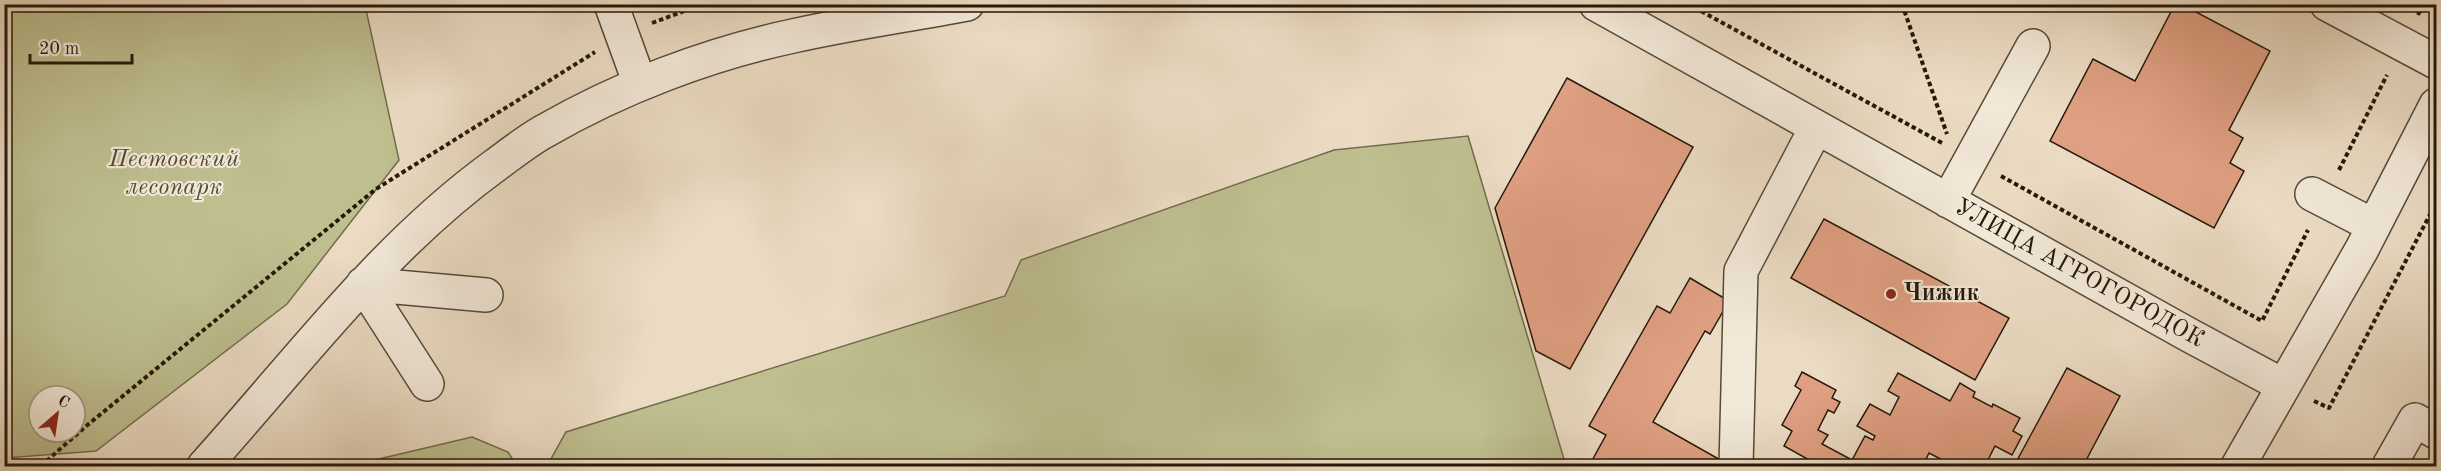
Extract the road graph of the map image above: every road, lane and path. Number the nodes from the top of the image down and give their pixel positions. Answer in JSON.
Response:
{"nodes":[{"id":1,"x":611,"y":4,"type":"edge"},
{"id":2,"x":708,"y":4,"type":"edge"},
{"id":3,"x":967,"y":4,"type":"edge"},
{"id":4,"x":1596,"y":4,"type":"edge"},
{"id":5,"x":1902,"y":4,"type":"edge"},
{"id":6,"x":2327,"y":4,"type":"edge"},
{"id":7,"x":2423,"y":4,"type":"edge"},
{"id":8,"x":622,"y":35,"type":"junction"},
{"id":9,"x":2402,"y":44,"type":"junction"},
{"id":10,"x":2033,"y":46,"type":"dead end"},
{"id":11,"x":2436,"y":62,"type":"edge"},
{"id":12,"x":640,"y":84,"type":"junction"},
{"id":13,"x":2436,"y":105,"type":"edge"},
{"id":14,"x":1816,"y":128,"type":"junction"},
{"id":15,"x":1948,"y":137,"type":"dead end"},
{"id":16,"x":2318,"y":197,"type":"junction"},
{"id":17,"x":1948,"y":201,"type":"junction"},
{"id":18,"x":2436,"y":203,"type":"edge"},
{"id":19,"x":2374,"y":226,"type":"junction"},
{"id":20,"x":363,"y":285,"type":"junction"},
{"id":21,"x":486,"y":295,"type":"dead end"},
{"id":22,"x":2262,"y":321,"type":"dead end"},
{"id":23,"x":427,"y":384,"type":"dead end"},
{"id":24,"x":2282,"y":385,"type":"junction"},
{"id":25,"x":2436,"y":432,"type":"edge"},
{"id":26,"x":41,"y":466,"type":"edge"},
{"id":27,"x":204,"y":466,"type":"edge"},
{"id":28,"x":1736,"y":466,"type":"edge"},
{"id":29,"x":2238,"y":466,"type":"edge"},
{"id":30,"x":2389,"y":466,"type":"edge"}],
"edges":[{"from":1,"to":8,"type":"street"},
{"from":2,"to":8,"type":"path"},
{"from":3,"to":12,"type":"street"},
{"from":4,"to":14,"type":"street","name":"УЛИЦА АГРОГОРОДОК"},
{"from":5,"to":15,"type":"path"},
{"from":6,"to":9,"type":"street"},
{"from":7,"to":9,"type":"path"},
{"from":8,"to":12,"type":"street"},
{"from":8,"to":26,"type":"path"},
{"from":9,"to":11,"type":"street"},
{"from":9,"to":16,"type":"path"},
{"from":10,"to":17,"type":"street"},
{"from":12,"to":20,"type":"street"},
{"from":13,"to":19,"type":"street"},
{"from":14,"to":17,"type":"street","name":"УЛИЦА АГРОГОРОДОК"},
{"from":14,"to":28,"type":"street"},
{"from":16,"to":19,"type":"street"},
{"from":16,"to":22,"type":"path"},
{"from":17,"to":24,"type":"street","name":"УЛИЦА АГРОГОРОДОК"},
{"from":18,"to":24,"type":"path"},
{"from":19,"to":24,"type":"street"},
{"from":20,"to":21,"type":"street"},
{"from":20,"to":23,"type":"street"},
{"from":20,"to":27,"type":"street"},
{"from":24,"to":29,"type":"street"},
{"from":25,"to":30,"type":"street"}]}
